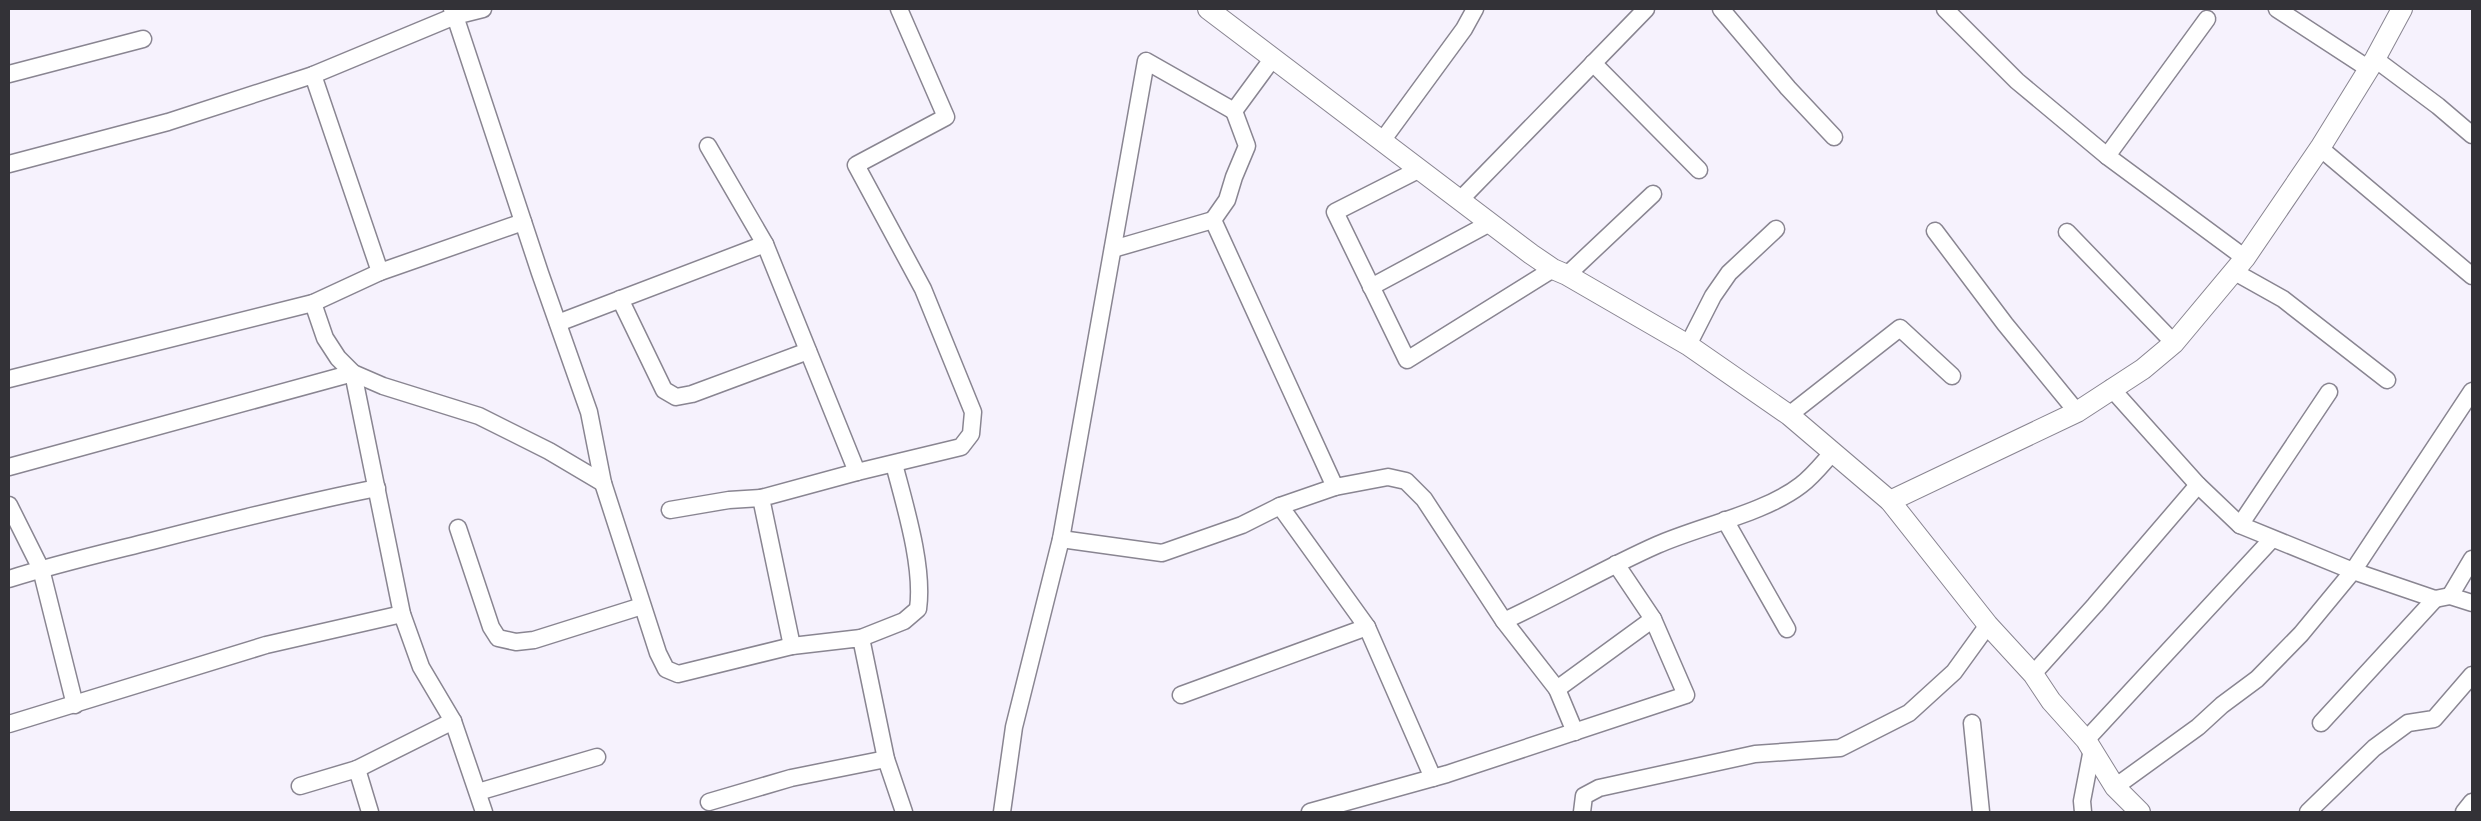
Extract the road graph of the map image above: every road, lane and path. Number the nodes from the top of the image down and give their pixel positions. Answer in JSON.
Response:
{"nodes":[{"id":1,"x":483,"y":9,"type":"edge"},
{"id":2,"x":899,"y":9,"type":"edge"},
{"id":3,"x":1208,"y":9,"type":"edge"},
{"id":4,"x":1475,"y":9,"type":"edge"},
{"id":5,"x":1646,"y":9,"type":"edge"},
{"id":6,"x":1721,"y":9,"type":"edge"},
{"id":7,"x":1945,"y":9,"type":"edge"},
{"id":8,"x":2277,"y":9,"type":"edge"},
{"id":9,"x":2402,"y":9,"type":"edge"},
{"id":10,"x":454,"y":13,"type":"edge"},
{"id":11,"x":2207,"y":19,"type":"dead end"},
{"id":12,"x":143,"y":39,"type":"dead end"},
{"id":13,"x":1273,"y":58,"type":"junction"},
{"id":14,"x":1593,"y":63,"type":"junction"},
{"id":15,"x":2372,"y":64,"type":"junction"},
{"id":16,"x":9,"y":74,"type":"edge"},
{"id":17,"x":313,"y":75,"type":"junction"},
{"id":18,"x":1234,"y":111,"type":"junction"},
{"id":19,"x":2472,"y":135,"type":"edge"},
{"id":20,"x":1834,"y":137,"type":"dead end"},
{"id":21,"x":1382,"y":141,"type":"junction"},
{"id":22,"x":708,"y":146,"type":"dead end"},
{"id":23,"x":2320,"y":148,"type":"junction"},
{"id":24,"x":2107,"y":156,"type":"junction"},
{"id":25,"x":9,"y":164,"type":"edge"},
{"id":26,"x":1420,"y":169,"type":"junction"},
{"id":27,"x":1699,"y":170,"type":"dead end"},
{"id":28,"x":1653,"y":194,"type":"dead end"},
{"id":29,"x":1460,"y":200,"type":"junction"},
{"id":30,"x":1213,"y":220,"type":"junction"},
{"id":31,"x":523,"y":222,"type":"junction"},
{"id":32,"x":1490,"y":223,"type":"junction"},
{"id":33,"x":1776,"y":229,"type":"dead end"},
{"id":34,"x":1935,"y":231,"type":"dead end"},
{"id":35,"x":2067,"y":232,"type":"dead end"},
{"id":36,"x":765,"y":244,"type":"junction"},
{"id":37,"x":1113,"y":249,"type":"junction"},
{"id":38,"x":2239,"y":264,"type":"junction"},
{"id":39,"x":380,"y":272,"type":"junction"},
{"id":40,"x":1560,"y":272,"type":"junction"},
{"id":41,"x":2472,"y":276,"type":"edge"},
{"id":42,"x":1371,"y":287,"type":"junction"},
{"id":43,"x":620,"y":299,"type":"junction"},
{"id":44,"x":313,"y":303,"type":"junction"},
{"id":45,"x":558,"y":323,"type":"junction"},
{"id":46,"x":2174,"y":343,"type":"junction"},
{"id":47,"x":1688,"y":345,"type":"junction"},
{"id":48,"x":808,"y":351,"type":"junction"},
{"id":49,"x":353,"y":373,"type":"junction"},
{"id":50,"x":1952,"y":376,"type":"dead end"},
{"id":51,"x":9,"y":379,"type":"edge"},
{"id":52,"x":2387,"y":380,"type":"dead end"},
{"id":53,"x":2111,"y":388,"type":"junction"},
{"id":54,"x":2472,"y":391,"type":"edge"},
{"id":55,"x":2329,"y":392,"type":"dead end"},
{"id":56,"x":2077,"y":412,"type":"junction"},
{"id":57,"x":1789,"y":415,"type":"junction"},
{"id":58,"x":1833,"y":452,"type":"junction"},
{"id":59,"x":894,"y":464,"type":"junction"},
{"id":60,"x":9,"y":467,"type":"edge"},
{"id":61,"x":857,"y":472,"type":"junction"},
{"id":62,"x":603,"y":483,"type":"junction"},
{"id":63,"x":2198,"y":485,"type":"junction"},
{"id":64,"x":1335,"y":486,"type":"junction"},
{"id":65,"x":377,"y":488,"type":"junction"},
{"id":66,"x":761,"y":498,"type":"junction"},
{"id":67,"x":1890,"y":501,"type":"junction"},
{"id":68,"x":9,"y":505,"type":"edge"},
{"id":69,"x":1280,"y":506,"type":"junction"},
{"id":70,"x":670,"y":510,"type":"dead end"},
{"id":71,"x":1725,"y":520,"type":"junction"},
{"id":72,"x":2240,"y":525,"type":"junction"},
{"id":73,"x":458,"y":528,"type":"dead end"},
{"id":74,"x":1061,"y":539,"type":"junction"},
{"id":75,"x":2272,"y":539,"type":"junction"},
{"id":76,"x":2472,"y":559,"type":"edge"},
{"id":77,"x":1616,"y":564,"type":"junction"},
{"id":78,"x":41,"y":569,"type":"junction"},
{"id":79,"x":2353,"y":571,"type":"junction"},
{"id":80,"x":9,"y":580,"type":"edge"},
{"id":81,"x":2443,"y":598,"type":"junction"},
{"id":82,"x":2472,"y":603,"type":"edge"},
{"id":83,"x":642,"y":606,"type":"junction"},
{"id":84,"x":402,"y":614,"type":"junction"},
{"id":85,"x":1653,"y":619,"type":"junction"},
{"id":86,"x":1504,"y":621,"type":"junction"},
{"id":87,"x":1988,"y":625,"type":"junction"},
{"id":88,"x":1367,"y":627,"type":"junction"},
{"id":89,"x":1787,"y":630,"type":"dead end"},
{"id":90,"x":861,"y":638,"type":"junction"},
{"id":91,"x":792,"y":646,"type":"junction"},
{"id":92,"x":2032,"y":674,"type":"junction"},
{"id":93,"x":2472,"y":675,"type":"edge"},
{"id":94,"x":1557,"y":689,"type":"junction"},
{"id":95,"x":1182,"y":695,"type":"dead end"},
{"id":96,"x":76,"y":705,"type":"junction"},
{"id":97,"x":453,"y":721,"type":"junction"},
{"id":98,"x":1972,"y":723,"type":"dead end"},
{"id":99,"x":9,"y":724,"type":"edge"},
{"id":100,"x":2321,"y":724,"type":"dead end"},
{"id":101,"x":1575,"y":732,"type":"junction"},
{"id":102,"x":2089,"y":745,"type":"junction"},
{"id":103,"x":597,"y":757,"type":"dead end"},
{"id":104,"x":886,"y":759,"type":"junction"},
{"id":105,"x":357,"y":769,"type":"junction"},
{"id":106,"x":1433,"y":778,"type":"junction"},
{"id":107,"x":300,"y":786,"type":"dead end"},
{"id":108,"x":2115,"y":786,"type":"junction"},
{"id":109,"x":478,"y":792,"type":"junction"},
{"id":110,"x":709,"y":802,"type":"dead end"},
{"id":111,"x":2472,"y":802,"type":"edge"},
{"id":112,"x":370,"y":812,"type":"edge"},
{"id":113,"x":484,"y":812,"type":"edge"},
{"id":114,"x":904,"y":812,"type":"edge"},
{"id":115,"x":1002,"y":812,"type":"edge"},
{"id":116,"x":1310,"y":812,"type":"edge"},
{"id":117,"x":1582,"y":812,"type":"edge"},
{"id":118,"x":1981,"y":812,"type":"edge"},
{"id":119,"x":2083,"y":812,"type":"edge"},
{"id":120,"x":2140,"y":812,"type":"edge"},
{"id":121,"x":2308,"y":812,"type":"edge"},
{"id":122,"x":2464,"y":812,"type":"edge"}],
"edges":[{"from":1,"to":10,"type":"street"},
{"from":2,"to":59,"type":"street"},
{"from":3,"to":13,"type":"street"},
{"from":4,"to":21,"type":"street"},
{"from":5,"to":14,"type":"street"},
{"from":6,"to":20,"type":"street"},
{"from":7,"to":24,"type":"street"},
{"from":8,"to":15,"type":"street"},
{"from":9,"to":15,"type":"street"},
{"from":10,"to":17,"type":"street"},
{"from":10,"to":31,"type":"street"},
{"from":11,"to":24,"type":"street"},
{"from":12,"to":16,"type":"street"},
{"from":13,"to":18,"type":"street"},
{"from":13,"to":21,"type":"street"},
{"from":14,"to":27,"type":"street"},
{"from":14,"to":29,"type":"street"},
{"from":15,"to":19,"type":"street"},
{"from":15,"to":23,"type":"street"},
{"from":17,"to":25,"type":"street"},
{"from":17,"to":39,"type":"street"},
{"from":18,"to":30,"type":"street"},
{"from":18,"to":37,"type":"street"},
{"from":21,"to":26,"type":"street"},
{"from":22,"to":36,"type":"street"},
{"from":23,"to":38,"type":"street"},
{"from":23,"to":41,"type":"street"},
{"from":24,"to":38,"type":"street"},
{"from":26,"to":29,"type":"street"},
{"from":26,"to":42,"type":"street"},
{"from":28,"to":40,"type":"street"},
{"from":29,"to":32,"type":"street"},
{"from":30,"to":37,"type":"street"},
{"from":30,"to":64,"type":"street"},
{"from":31,"to":39,"type":"street"},
{"from":31,"to":45,"type":"street"},
{"from":32,"to":40,"type":"street"},
{"from":32,"to":42,"type":"street"},
{"from":33,"to":47,"type":"street"},
{"from":34,"to":56,"type":"street"},
{"from":35,"to":46,"type":"street"},
{"from":36,"to":43,"type":"street"},
{"from":36,"to":48,"type":"street"},
{"from":37,"to":74,"type":"street"},
{"from":38,"to":46,"type":"street"},
{"from":38,"to":52,"type":"street"},
{"from":39,"to":44,"type":"street"},
{"from":40,"to":42,"type":"street"},
{"from":40,"to":47,"type":"street"},
{"from":43,"to":45,"type":"street"},
{"from":43,"to":48,"type":"street"},
{"from":44,"to":49,"type":"street"},
{"from":44,"to":51,"type":"street"},
{"from":45,"to":62,"type":"street"},
{"from":46,"to":53,"type":"street"},
{"from":47,"to":57,"type":"street"},
{"from":48,"to":61,"type":"street"},
{"from":49,"to":60,"type":"street"},
{"from":49,"to":62,"type":"street"},
{"from":49,"to":65,"type":"street"},
{"from":50,"to":57,"type":"street"},
{"from":53,"to":56,"type":"street"},
{"from":53,"to":63,"type":"street"},
{"from":54,"to":79,"type":"street"},
{"from":55,"to":72,"type":"street"},
{"from":56,"to":67,"type":"street"},
{"from":57,"to":58,"type":"street"},
{"from":58,"to":67,"type":"street"},
{"from":58,"to":71,"type":"street"},
{"from":59,"to":61,"type":"street"},
{"from":59,"to":90,"type":"street"},
{"from":61,"to":66,"type":"street"},
{"from":62,"to":83,"type":"street"},
{"from":63,"to":72,"type":"street"},
{"from":63,"to":92,"type":"street"},
{"from":64,"to":69,"type":"street"},
{"from":64,"to":86,"type":"street"},
{"from":65,"to":78,"type":"street"},
{"from":65,"to":84,"type":"street"},
{"from":66,"to":70,"type":"street"},
{"from":66,"to":91,"type":"street"},
{"from":67,"to":87,"type":"street"},
{"from":68,"to":78,"type":"street"},
{"from":69,"to":74,"type":"street"},
{"from":69,"to":88,"type":"street"},
{"from":71,"to":77,"type":"street"},
{"from":71,"to":89,"type":"street"},
{"from":72,"to":75,"type":"street"},
{"from":73,"to":83,"type":"street"},
{"from":74,"to":115,"type":"street"},
{"from":75,"to":79,"type":"street"},
{"from":75,"to":102,"type":"street"},
{"from":76,"to":81,"type":"street"},
{"from":77,"to":85,"type":"street"},
{"from":77,"to":86,"type":"street"},
{"from":78,"to":80,"type":"street"},
{"from":78,"to":96,"type":"street"},
{"from":79,"to":81,"type":"street"},
{"from":79,"to":108,"type":"street"},
{"from":81,"to":82,"type":"street"},
{"from":81,"to":100,"type":"street"},
{"from":83,"to":91,"type":"street"},
{"from":84,"to":96,"type":"street"},
{"from":84,"to":97,"type":"street"},
{"from":85,"to":94,"type":"street"},
{"from":85,"to":101,"type":"street"},
{"from":86,"to":94,"type":"street"},
{"from":87,"to":92,"type":"street"},
{"from":87,"to":117,"type":"street"},
{"from":88,"to":95,"type":"street"},
{"from":88,"to":106,"type":"street"},
{"from":90,"to":91,"type":"street"},
{"from":90,"to":104,"type":"street"},
{"from":92,"to":102,"type":"street"},
{"from":93,"to":121,"type":"street"},
{"from":94,"to":101,"type":"street"},
{"from":96,"to":99,"type":"street"},
{"from":97,"to":105,"type":"street"},
{"from":97,"to":109,"type":"street"},
{"from":98,"to":118,"type":"street"},
{"from":101,"to":106,"type":"street"},
{"from":102,"to":108,"type":"street"},
{"from":102,"to":119,"type":"street"},
{"from":103,"to":109,"type":"street"},
{"from":104,"to":110,"type":"street"},
{"from":104,"to":114,"type":"street"},
{"from":105,"to":107,"type":"street"},
{"from":105,"to":112,"type":"street"},
{"from":106,"to":116,"type":"street"},
{"from":108,"to":120,"type":"street"},
{"from":109,"to":113,"type":"street"},
{"from":111,"to":122,"type":"street"}]}
